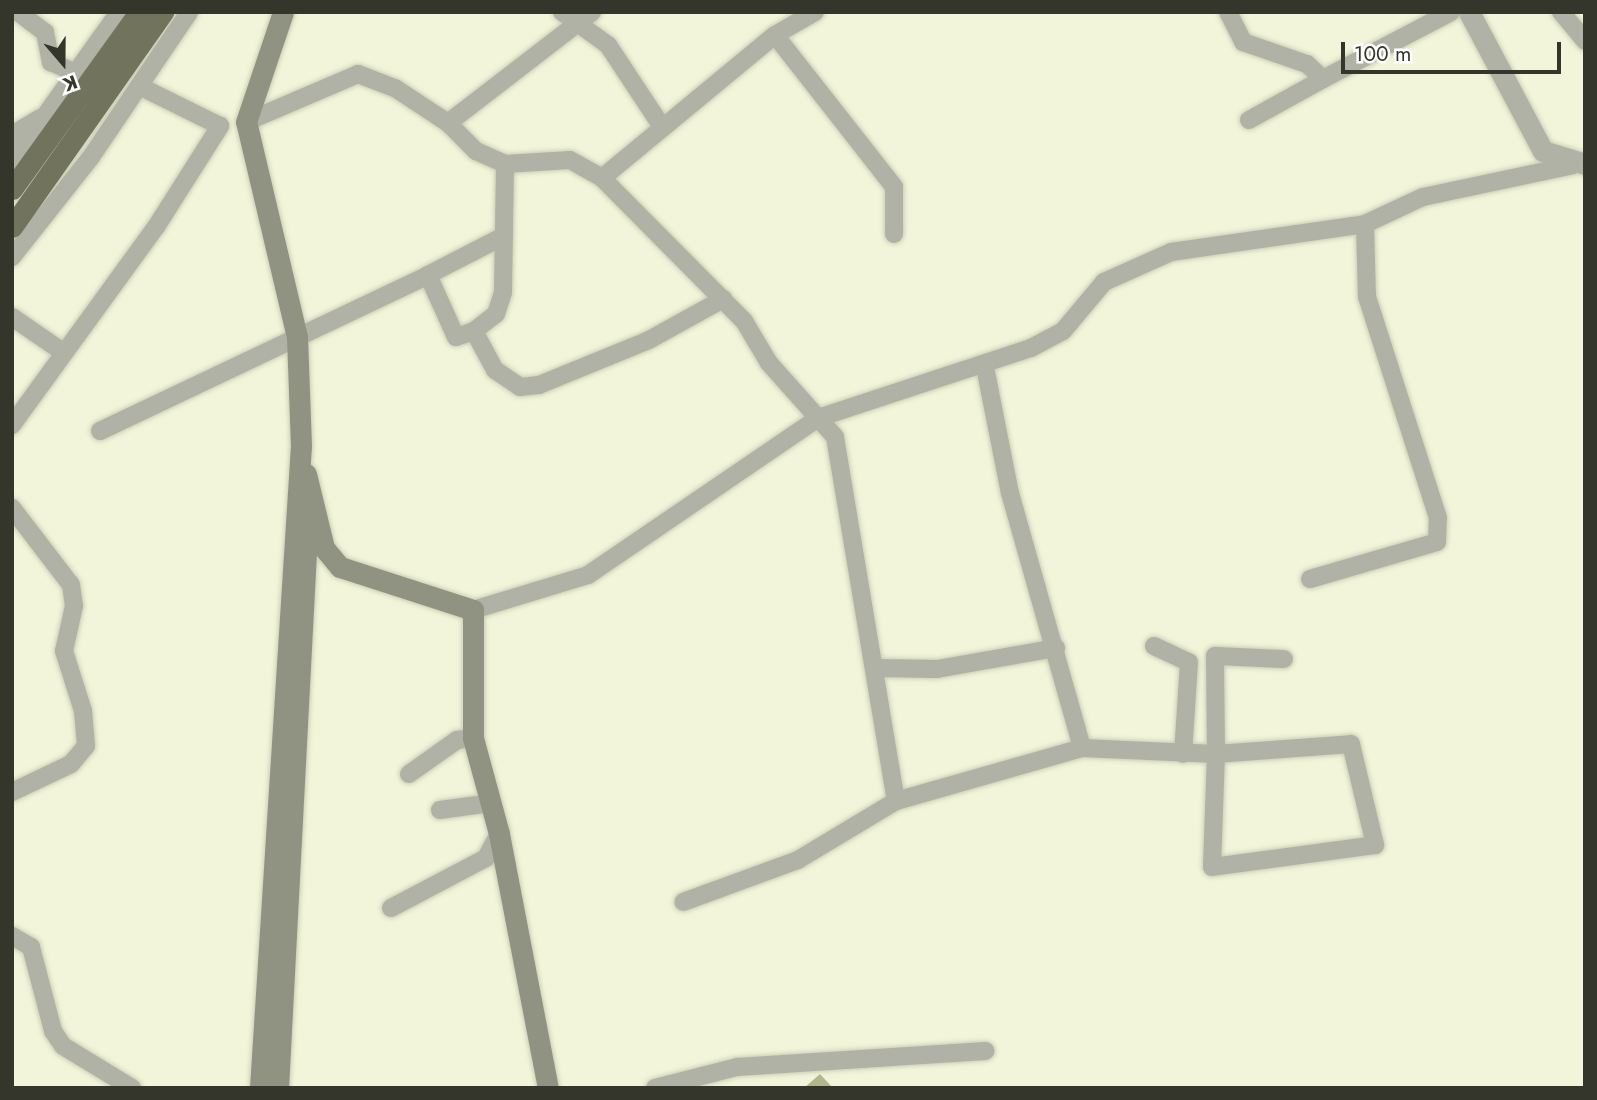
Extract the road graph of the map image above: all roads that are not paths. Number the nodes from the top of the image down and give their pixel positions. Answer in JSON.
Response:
{"nodes":[{"id":1,"x":18,"y":12,"type":"edge"},
{"id":2,"x":120,"y":12,"type":"edge"},
{"id":3,"x":139,"y":12,"type":"edge"},
{"id":4,"x":163,"y":12,"type":"edge"},
{"id":5,"x":189,"y":12,"type":"edge"},
{"id":6,"x":283,"y":12,"type":"edge"},
{"id":7,"x":562,"y":12,"type":"edge"},
{"id":8,"x":592,"y":12,"type":"edge"},
{"id":9,"x":815,"y":12,"type":"edge"},
{"id":10,"x":1228,"y":12,"type":"edge"},
{"id":11,"x":1451,"y":12,"type":"edge"},
{"id":12,"x":1469,"y":12,"type":"edge"},
{"id":13,"x":1561,"y":12,"type":"edge"},
{"id":14,"x":575,"y":26,"type":"junction"},
{"id":15,"x":775,"y":36,"type":"junction"},
{"id":16,"x":1585,"y":41,"type":"edge"},
{"id":17,"x":78,"y":74,"type":"junction"},
{"id":18,"x":1323,"y":79,"type":"junction"},
{"id":19,"x":141,"y":87,"type":"junction"},
{"id":20,"x":52,"y":110,"type":"junction"},
{"id":21,"x":1249,"y":120,"type":"dead end"},
{"id":22,"x":246,"y":122,"type":"junction"},
{"id":23,"x":448,"y":123,"type":"junction"},
{"id":24,"x":660,"y":124,"type":"junction"},
{"id":25,"x":12,"y":135,"type":"edge"},
{"id":26,"x":12,"y":162,"type":"edge"},
{"id":27,"x":505,"y":164,"type":"junction"},
{"id":28,"x":1579,"y":164,"type":"edge"},
{"id":29,"x":602,"y":178,"type":"junction"},
{"id":30,"x":12,"y":189,"type":"edge"},
{"id":31,"x":1365,"y":224,"type":"junction"},
{"id":32,"x":12,"y":227,"type":"edge"},
{"id":33,"x":894,"y":234,"type":"dead end"},
{"id":34,"x":502,"y":237,"type":"junction"},
{"id":35,"x":12,"y":257,"type":"edge"},
{"id":36,"x":428,"y":275,"type":"junction"},
{"id":37,"x":723,"y":299,"type":"junction"},
{"id":38,"x":12,"y":317,"type":"edge"},
{"id":39,"x":474,"y":331,"type":"junction"},
{"id":40,"x":297,"y":337,"type":"junction"},
{"id":41,"x":63,"y":352,"type":"junction"},
{"id":42,"x":985,"y":367,"type":"junction"},
{"id":43,"x":818,"y":418,"type":"junction"},
{"id":44,"x":12,"y":425,"type":"edge"},
{"id":45,"x":100,"y":431,"type":"dead end"},
{"id":46,"x":300,"y":452,"type":"junction"},
{"id":47,"x":300,"y":488,"type":"junction"},
{"id":48,"x":12,"y":508,"type":"edge"},
{"id":49,"x":1310,"y":579,"type":"dead end"},
{"id":50,"x":472,"y":610,"type":"junction"},
{"id":51,"x":1154,"y":646,"type":"dead end"},
{"id":52,"x":1056,"y":648,"type":"junction"},
{"id":53,"x":1284,"y":659,"type":"dead end"},
{"id":54,"x":876,"y":668,"type":"junction"},
{"id":55,"x":472,"y":738,"type":"junction"},
{"id":56,"x":1082,"y":748,"type":"junction"},
{"id":57,"x":1183,"y":754,"type":"junction"},
{"id":58,"x":1216,"y":754,"type":"junction"},
{"id":59,"x":409,"y":774,"type":"dead end"},
{"id":60,"x":12,"y":792,"type":"edge"},
{"id":61,"x":896,"y":801,"type":"junction"},
{"id":62,"x":491,"y":803,"type":"junction"},
{"id":63,"x":440,"y":810,"type":"dead end"},
{"id":64,"x":499,"y":834,"type":"junction"},
{"id":65,"x":683,"y":902,"type":"dead end"},
{"id":66,"x":391,"y":908,"type":"dead end"},
{"id":67,"x":12,"y":936,"type":"edge"},
{"id":68,"x":985,"y":1051,"type":"dead end"},
{"id":69,"x":132,"y":1088,"type":"edge"},
{"id":70,"x":260,"y":1088,"type":"edge"},
{"id":71,"x":278,"y":1088,"type":"edge"},
{"id":72,"x":548,"y":1088,"type":"edge"},
{"id":73,"x":655,"y":1088,"type":"edge"}],
"edges":[{"from":1,"to":17,"type":"street"},
{"from":2,"to":17,"type":"street"},
{"from":3,"to":30,"type":"highway"},
{"from":4,"to":32,"type":"highway"},
{"from":5,"to":19,"type":"street"},
{"from":6,"to":22,"type":"main road"},
{"from":7,"to":14,"type":"street"},
{"from":8,"to":14,"type":"street"},
{"from":9,"to":15,"type":"street"},
{"from":10,"to":18,"type":"street"},
{"from":11,"to":18,"type":"street"},
{"from":12,"to":28,"type":"street"},
{"from":13,"to":16,"type":"street"},
{"from":14,"to":23,"type":"street"},
{"from":14,"to":24,"type":"street"},
{"from":15,"to":24,"type":"street"},
{"from":15,"to":33,"type":"street"},
{"from":17,"to":20,"type":"street"},
{"from":18,"to":21,"type":"street"},
{"from":19,"to":35,"type":"street"},
{"from":19,"to":41,"type":"street"},
{"from":20,"to":25,"type":"street"},
{"from":20,"to":26,"type":"street"},
{"from":22,"to":23,"type":"street"},
{"from":22,"to":40,"type":"main road"},
{"from":23,"to":27,"type":"street"},
{"from":24,"to":29,"type":"street"},
{"from":27,"to":29,"type":"street"},
{"from":27,"to":34,"type":"street"},
{"from":28,"to":31,"type":"street"},
{"from":29,"to":37,"type":"street"},
{"from":31,"to":42,"type":"street"},
{"from":31,"to":49,"type":"street"},
{"from":34,"to":36,"type":"street"},
{"from":34,"to":39,"type":"street"},
{"from":36,"to":39,"type":"street"},
{"from":36,"to":40,"type":"street"},
{"from":37,"to":39,"type":"street"},
{"from":37,"to":43,"type":"street"},
{"from":38,"to":41,"type":"street"},
{"from":40,"to":45,"type":"street"},
{"from":40,"to":46,"type":"main road"},
{"from":41,"to":44,"type":"street"},
{"from":42,"to":43,"type":"street"},
{"from":42,"to":52,"type":"street"},
{"from":43,"to":50,"type":"street"},
{"from":43,"to":54,"type":"street"},
{"from":46,"to":47,"type":"main road"},
{"from":46,"to":50,"type":"main road"},
{"from":47,"to":70,"type":"main road"},
{"from":47,"to":71,"type":"main road"},
{"from":48,"to":60,"type":"street"},
{"from":50,"to":55,"type":"main road"},
{"from":51,"to":57,"type":"street"},
{"from":52,"to":54,"type":"street"},
{"from":52,"to":56,"type":"street"},
{"from":53,"to":58,"type":"street"},
{"from":54,"to":61,"type":"street"},
{"from":55,"to":59,"type":"street"},
{"from":55,"to":62,"type":"main road"},
{"from":56,"to":57,"type":"street"},
{"from":56,"to":61,"type":"street"},
{"from":57,"to":58,"type":"street"},
{"from":58,"to":58,"type":"street"},
{"from":61,"to":65,"type":"street"},
{"from":62,"to":63,"type":"street"},
{"from":62,"to":64,"type":"main road"},
{"from":64,"to":66,"type":"street"},
{"from":64,"to":72,"type":"main road"},
{"from":67,"to":69,"type":"street"},
{"from":68,"to":73,"type":"street"}]}
